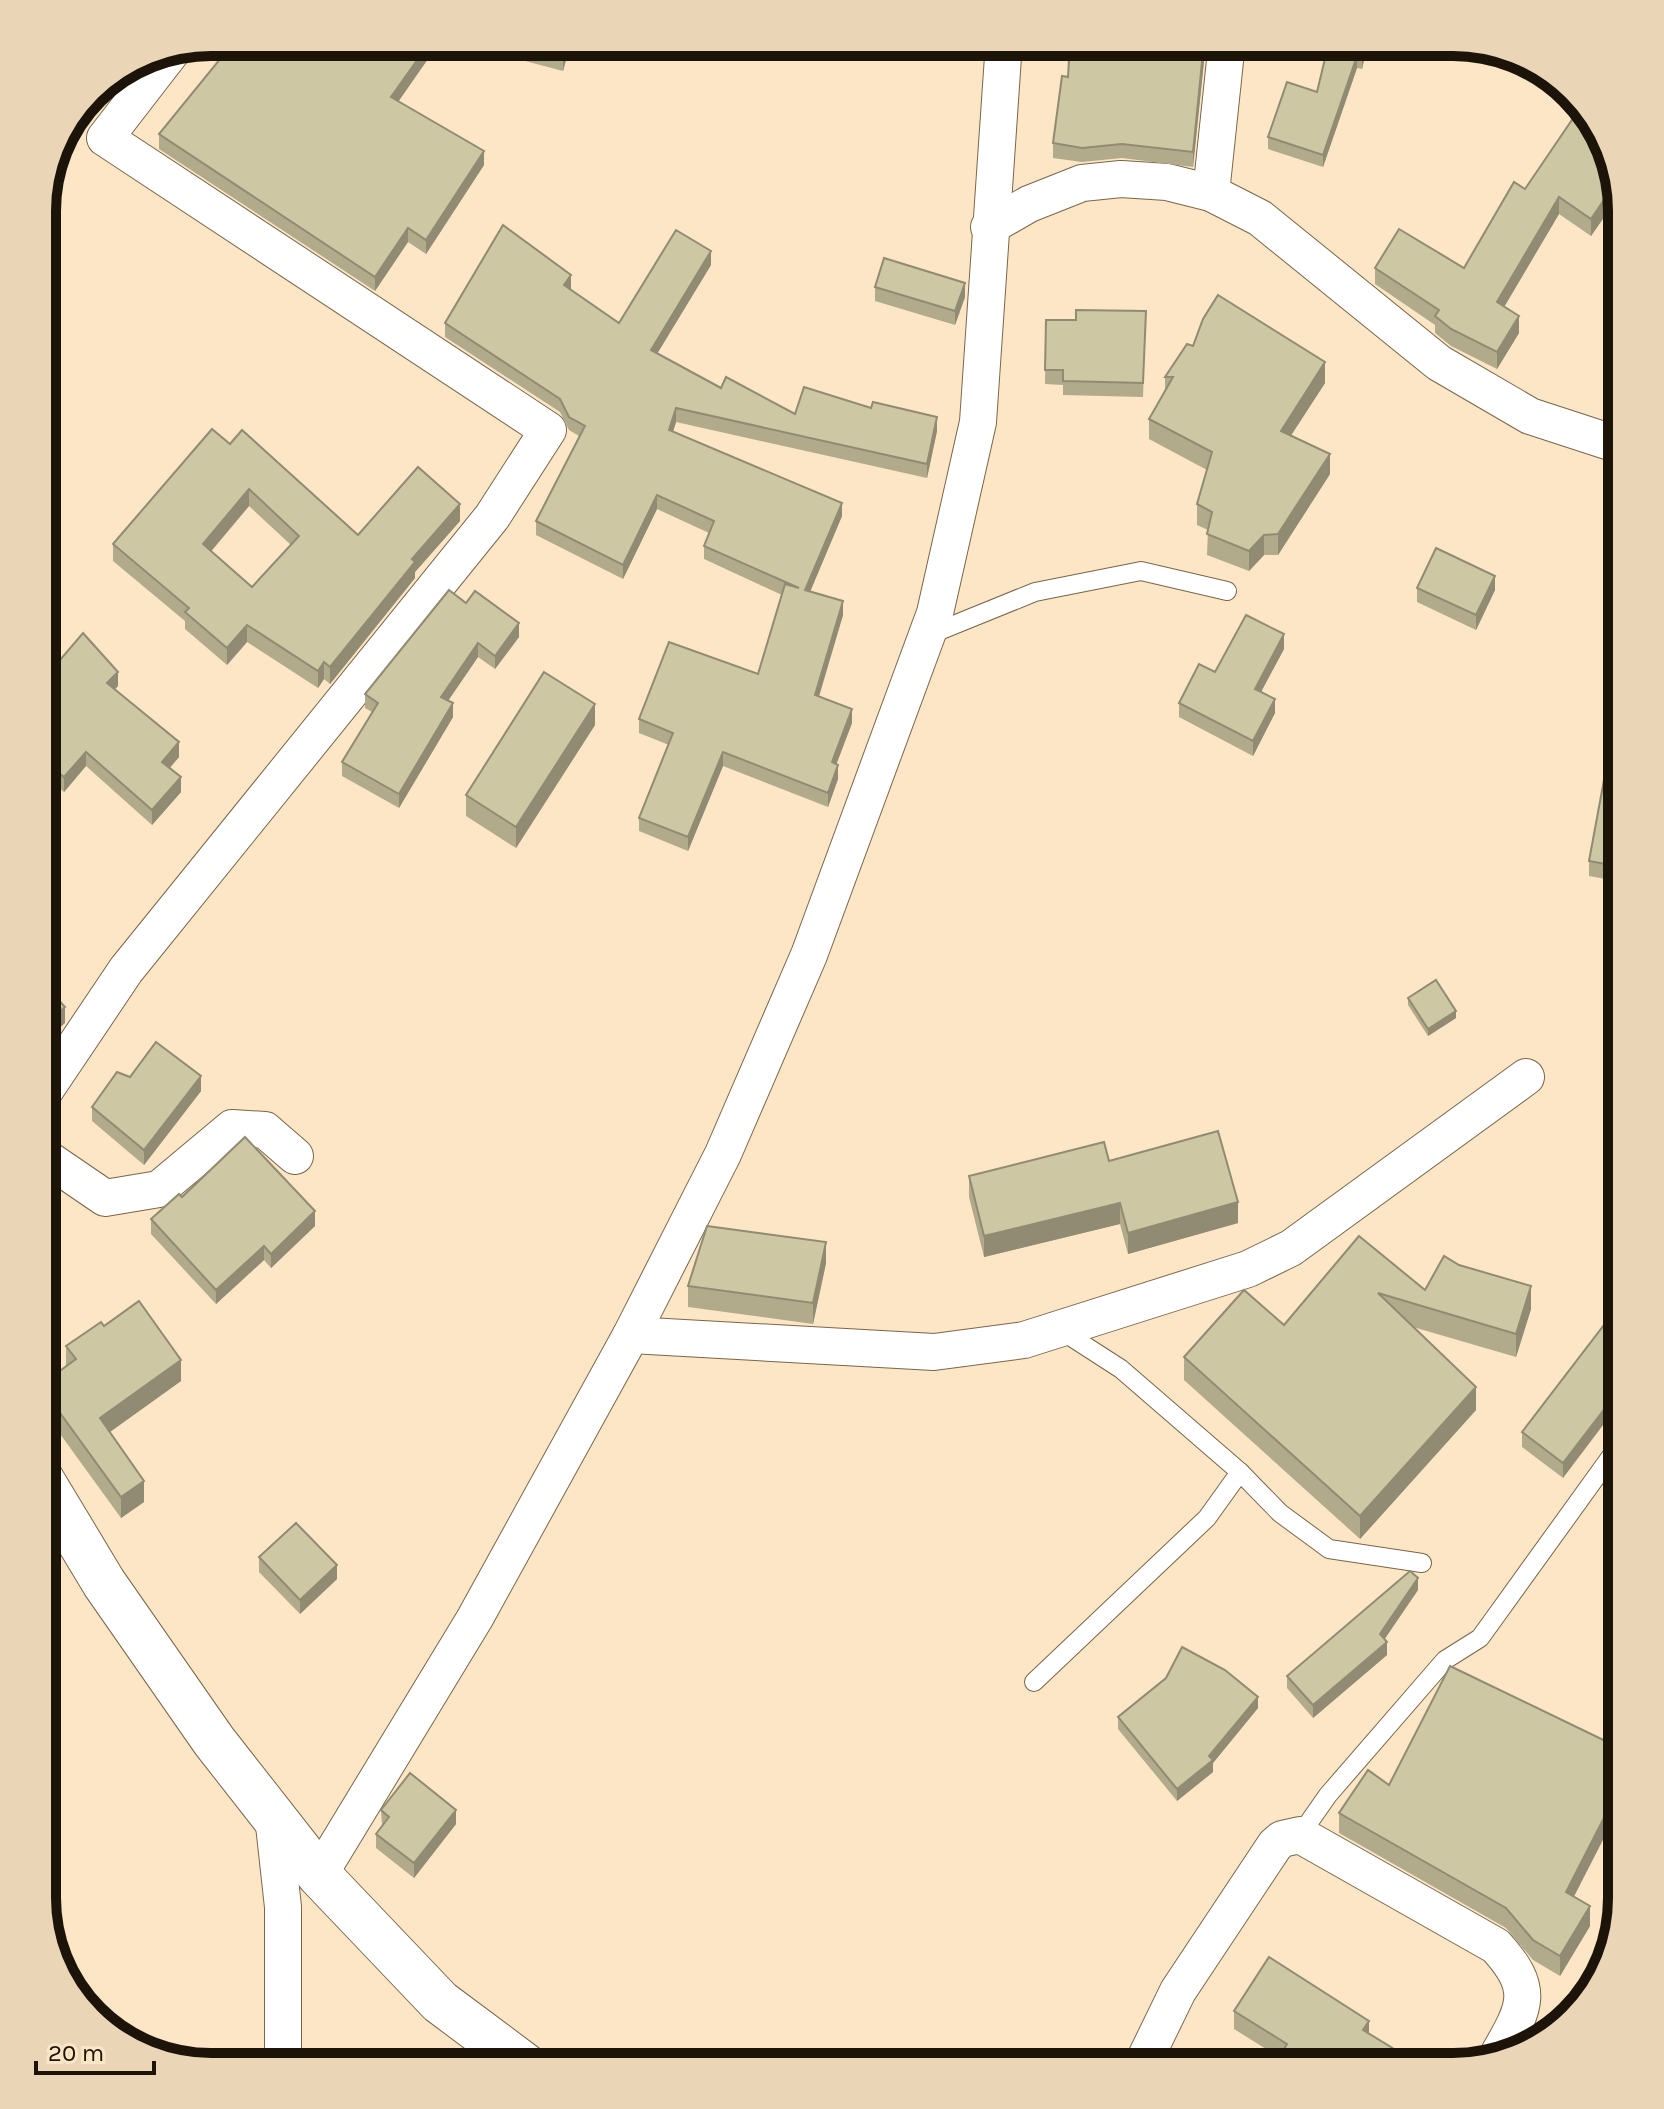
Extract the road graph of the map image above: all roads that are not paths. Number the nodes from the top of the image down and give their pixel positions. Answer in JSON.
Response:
{"nodes":[{"id":1,"x":1003,"y":56,"type":"edge"},
{"id":2,"x":1226,"y":56,"type":"edge"},
{"id":3,"x":163,"y":64,"type":"edge"},
{"id":4,"x":1211,"y":193,"type":"junction"},
{"id":5,"x":989,"y":227,"type":"junction"},
{"id":6,"x":1608,"y":441,"type":"edge"},
{"id":7,"x":1227,"y":591,"type":"dead end"},
{"id":8,"x":926,"y":636,"type":"junction"},
{"id":9,"x":56,"y":1074,"type":"edge"},
{"id":10,"x":1526,"y":1077,"type":"dead end"},
{"id":11,"x":295,"y":1156,"type":"dead end"},
{"id":12,"x":56,"y":1165,"type":"edge"},
{"id":13,"x":1059,"y":1329,"type":"junction"},
{"id":14,"x":631,"y":1335,"type":"junction"},
{"id":15,"x":1608,"y":1460,"type":"edge"},
{"id":16,"x":1240,"y":1472,"type":"junction"},
{"id":17,"x":56,"y":1503,"type":"edge"},
{"id":18,"x":1422,"y":1563,"type":"dead end"},
{"id":19,"x":1034,"y":1682,"type":"dead end"},
{"id":20,"x":273,"y":1816,"type":"junction"},
{"id":21,"x":1300,"y":1835,"type":"junction"},
{"id":22,"x":319,"y":1875,"type":"junction"},
{"id":23,"x":1504,"y":2044,"type":"edge"},
{"id":24,"x":283,"y":2053,"type":"edge"},
{"id":25,"x":508,"y":2053,"type":"edge"},
{"id":26,"x":1148,"y":2053,"type":"edge"}],
"edges":[{"from":1,"to":5,"type":"street"},
{"from":2,"to":4,"type":"street"},
{"from":3,"to":9,"type":"street"},
{"from":4,"to":5,"type":"street"},
{"from":4,"to":6,"type":"street"},
{"from":5,"to":8,"type":"street"},
{"from":7,"to":8,"type":"lane"},
{"from":8,"to":14,"type":"street"},
{"from":10,"to":13,"type":"street"},
{"from":11,"to":12,"type":"street"},
{"from":13,"to":14,"type":"street"},
{"from":13,"to":16,"type":"lane"},
{"from":14,"to":22,"type":"street"},
{"from":15,"to":21,"type":"lane"},
{"from":16,"to":18,"type":"lane"},
{"from":16,"to":19,"type":"lane"},
{"from":17,"to":20,"type":"street"},
{"from":20,"to":22,"type":"street"},
{"from":20,"to":24,"type":"street"},
{"from":21,"to":23,"type":"street"},
{"from":21,"to":26,"type":"street"},
{"from":22,"to":25,"type":"street"}]}
